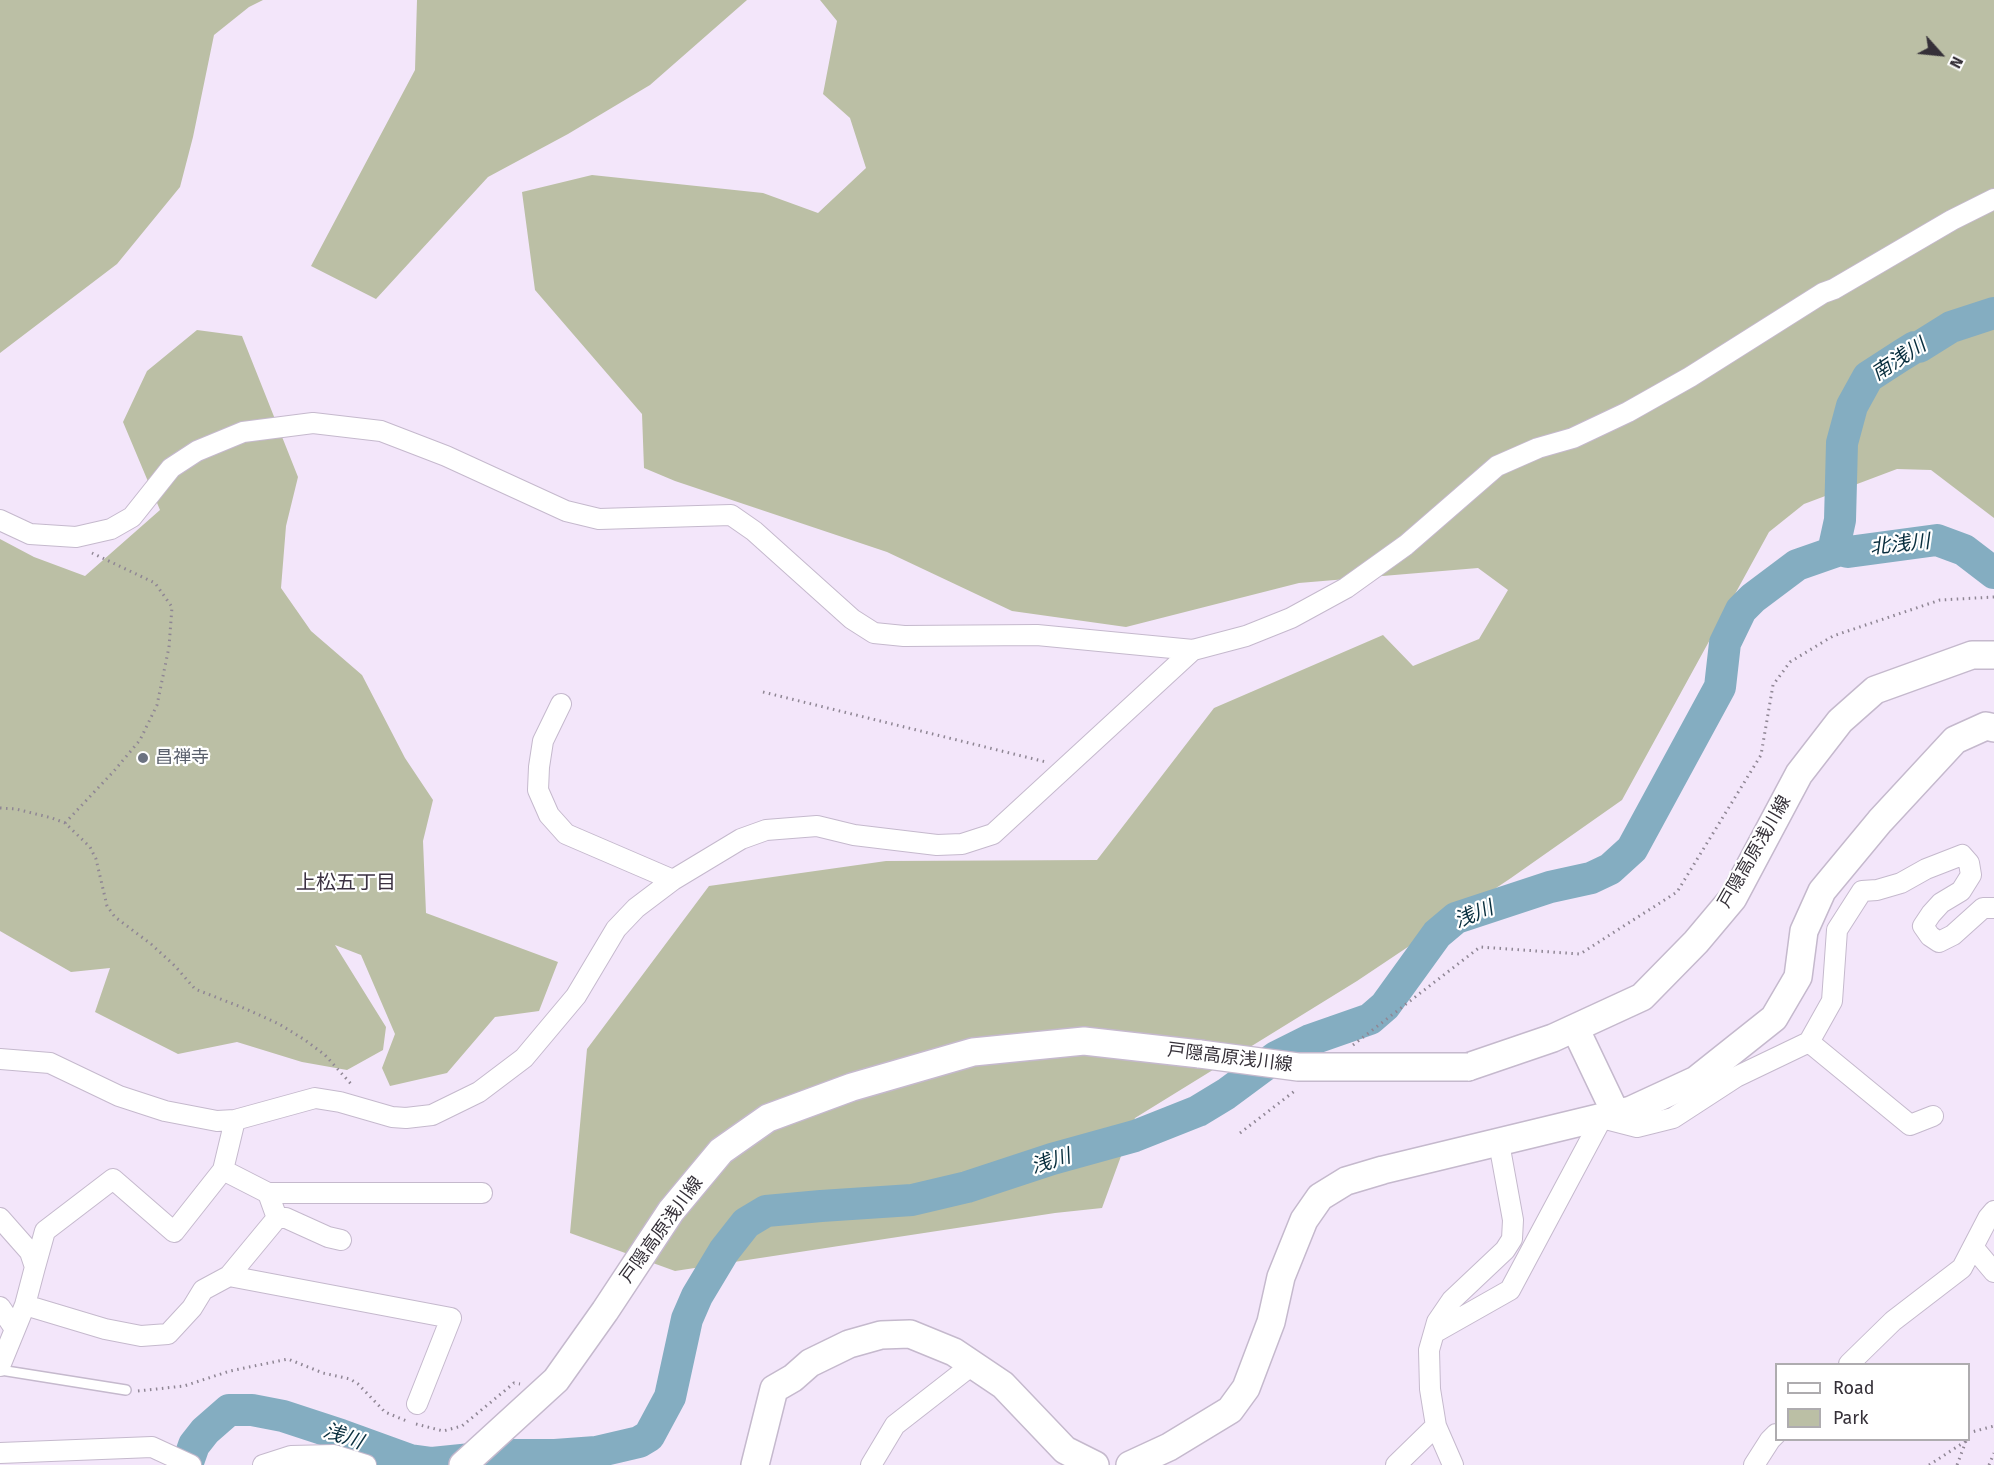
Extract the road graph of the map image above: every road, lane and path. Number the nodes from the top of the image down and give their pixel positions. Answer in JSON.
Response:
{"nodes":[{"id":1,"x":1994,"y":199,"type":"edge"},
{"id":2,"x":0,"y":520,"type":"edge"},
{"id":3,"x":76,"y":537,"type":"junction"},
{"id":4,"x":1994,"y":597,"type":"edge"},
{"id":5,"x":1193,"y":650,"type":"junction"},
{"id":6,"x":1994,"y":655,"type":"edge"},
{"id":7,"x":763,"y":692,"type":"dead end"},
{"id":8,"x":561,"y":704,"type":"dead end"},
{"id":9,"x":1994,"y":728,"type":"edge"},
{"id":10,"x":1066,"y":767,"type":"junction"},
{"id":11,"x":0,"y":808,"type":"edge"},
{"id":12,"x":65,"y":824,"type":"junction"},
{"id":13,"x":673,"y":880,"type":"junction"},
{"id":14,"x":1994,"y":908,"type":"edge"},
{"id":15,"x":1575,"y":1028,"type":"junction"},
{"id":16,"x":1809,"y":1042,"type":"junction"},
{"id":17,"x":1351,"y":1047,"type":"dead end"},
{"id":18,"x":0,"y":1059,"type":"edge"},
{"id":19,"x":1296,"y":1090,"type":"dead end"},
{"id":20,"x":369,"y":1111,"type":"junction"},
{"id":21,"x":1609,"y":1116,"type":"junction"},
{"id":22,"x":1934,"y":1116,"type":"dead end"},
{"id":23,"x":235,"y":1120,"type":"junction"},
{"id":24,"x":1240,"y":1133,"type":"dead end"},
{"id":25,"x":1499,"y":1143,"type":"junction"},
{"id":26,"x":223,"y":1170,"type":"junction"},
{"id":27,"x":482,"y":1192,"type":"dead end"},
{"id":28,"x":268,"y":1193,"type":"junction"},
{"id":29,"x":1994,"y":1211,"type":"edge"},
{"id":30,"x":0,"y":1218,"type":"edge"},
{"id":31,"x":277,"y":1218,"type":"junction"},
{"id":32,"x":341,"y":1240,"type":"dead end"},
{"id":33,"x":1973,"y":1247,"type":"junction"},
{"id":34,"x":35,"y":1267,"type":"junction"},
{"id":35,"x":1994,"y":1272,"type":"edge"},
{"id":36,"x":229,"y":1276,"type":"junction"},
{"id":37,"x":25,"y":1305,"type":"junction"},
{"id":38,"x":0,"y":1307,"type":"edge"},
{"id":39,"x":15,"y":1329,"type":"junction"},
{"id":40,"x":1434,"y":1333,"type":"junction"},
{"id":41,"x":1851,"y":1363,"type":"edge"},
{"id":42,"x":972,"y":1365,"type":"junction"},
{"id":43,"x":0,"y":1368,"type":"edge"},
{"id":44,"x":546,"y":1389,"type":"junction"},
{"id":45,"x":126,"y":1390,"type":"joint"},
{"id":46,"x":417,"y":1404,"type":"dead end"},
{"id":47,"x":1436,"y":1426,"type":"junction"},
{"id":48,"x":1994,"y":1426,"type":"edge"},
{"id":49,"x":1970,"y":1432,"type":"edge"},
{"id":50,"x":1775,"y":1435,"type":"edge"},
{"id":51,"x":1965,"y":1441,"type":"edge"},
{"id":52,"x":1966,"y":1441,"type":"edge"},
{"id":53,"x":0,"y":1453,"type":"edge"},
{"id":54,"x":1994,"y":1453,"type":"edge"},
{"id":55,"x":191,"y":1465,"type":"edge"},
{"id":56,"x":263,"y":1465,"type":"edge"},
{"id":57,"x":366,"y":1465,"type":"edge"},
{"id":58,"x":463,"y":1465,"type":"edge"},
{"id":59,"x":755,"y":1465,"type":"edge"},
{"id":60,"x":871,"y":1465,"type":"edge"},
{"id":61,"x":1095,"y":1465,"type":"edge"},
{"id":62,"x":1130,"y":1465,"type":"edge"},
{"id":63,"x":1396,"y":1465,"type":"edge"},
{"id":64,"x":1453,"y":1465,"type":"edge"},
{"id":65,"x":1754,"y":1465,"type":"edge"},
{"id":66,"x":1929,"y":1465,"type":"edge"},
{"id":67,"x":1957,"y":1465,"type":"edge"},
{"id":68,"x":1989,"y":1465,"type":"edge"}],
"edges":[{"from":1,"to":5,"type":"street"},
{"from":2,"to":3,"type":"street"},
{"from":3,"to":5,"type":"street"},
{"from":3,"to":12,"type":"path"},
{"from":4,"to":17,"type":"path"},
{"from":5,"to":10,"type":"street"},
{"from":6,"to":15,"type":"main road","name":"戸隠高原浅川線"},
{"from":7,"to":10,"type":"path"},
{"from":8,"to":13,"type":"street"},
{"from":9,"to":21,"type":"main road"},
{"from":10,"to":13,"type":"street"},
{"from":11,"to":12,"type":"path"},
{"from":12,"to":20,"type":"path"},
{"from":13,"to":20,"type":"street"},
{"from":14,"to":16,"type":"street"},
{"from":15,"to":21,"type":"main road"},
{"from":15,"to":44,"type":"main road","name":"戸隠高原浅川線","bridge":true},
{"from":16,"to":21,"type":"street"},
{"from":16,"to":22,"type":"street"},
{"from":18,"to":23,"type":"street"},
{"from":19,"to":24,"type":"path"},
{"from":20,"to":23,"type":"street"},
{"from":21,"to":25,"type":"main road"},
{"from":21,"to":40,"type":"street"},
{"from":23,"to":26,"type":"street"},
{"from":25,"to":40,"type":"street"},
{"from":25,"to":62,"type":"main road"},
{"from":26,"to":28,"type":"street"},
{"from":26,"to":34,"type":"street"},
{"from":27,"to":28,"type":"street"},
{"from":28,"to":31,"type":"street"},
{"from":29,"to":33,"type":"street"},
{"from":30,"to":34,"type":"street"},
{"from":31,"to":32,"type":"street"},
{"from":31,"to":36,"type":"street"},
{"from":33,"to":35,"type":"street"},
{"from":33,"to":41,"type":"street"},
{"from":34,"to":37,"type":"street"},
{"from":36,"to":37,"type":"street"},
{"from":36,"to":46,"type":"street"},
{"from":37,"to":39,"type":"street"},
{"from":38,"to":39,"type":"street"},
{"from":39,"to":43,"type":"street"},
{"from":40,"to":47,"type":"street"},
{"from":42,"to":59,"type":"main road"},
{"from":42,"to":60,"type":"street"},
{"from":42,"to":61,"type":"main road"},
{"from":43,"to":45,"type":"lane"},
{"from":44,"to":45,"type":"path"},
{"from":44,"to":58,"type":"main road","name":"戸隠高原浅川線"},
{"from":47,"to":63,"type":"street"},
{"from":47,"to":64,"type":"street"},
{"from":48,"to":49,"type":"path"},
{"from":50,"to":65,"type":"street"},
{"from":51,"to":66,"type":"path"},
{"from":52,"to":67,"type":"path"},
{"from":53,"to":55,"type":"street"},
{"from":54,"to":68,"type":"path"},
{"from":56,"to":57,"type":"street"}]}
